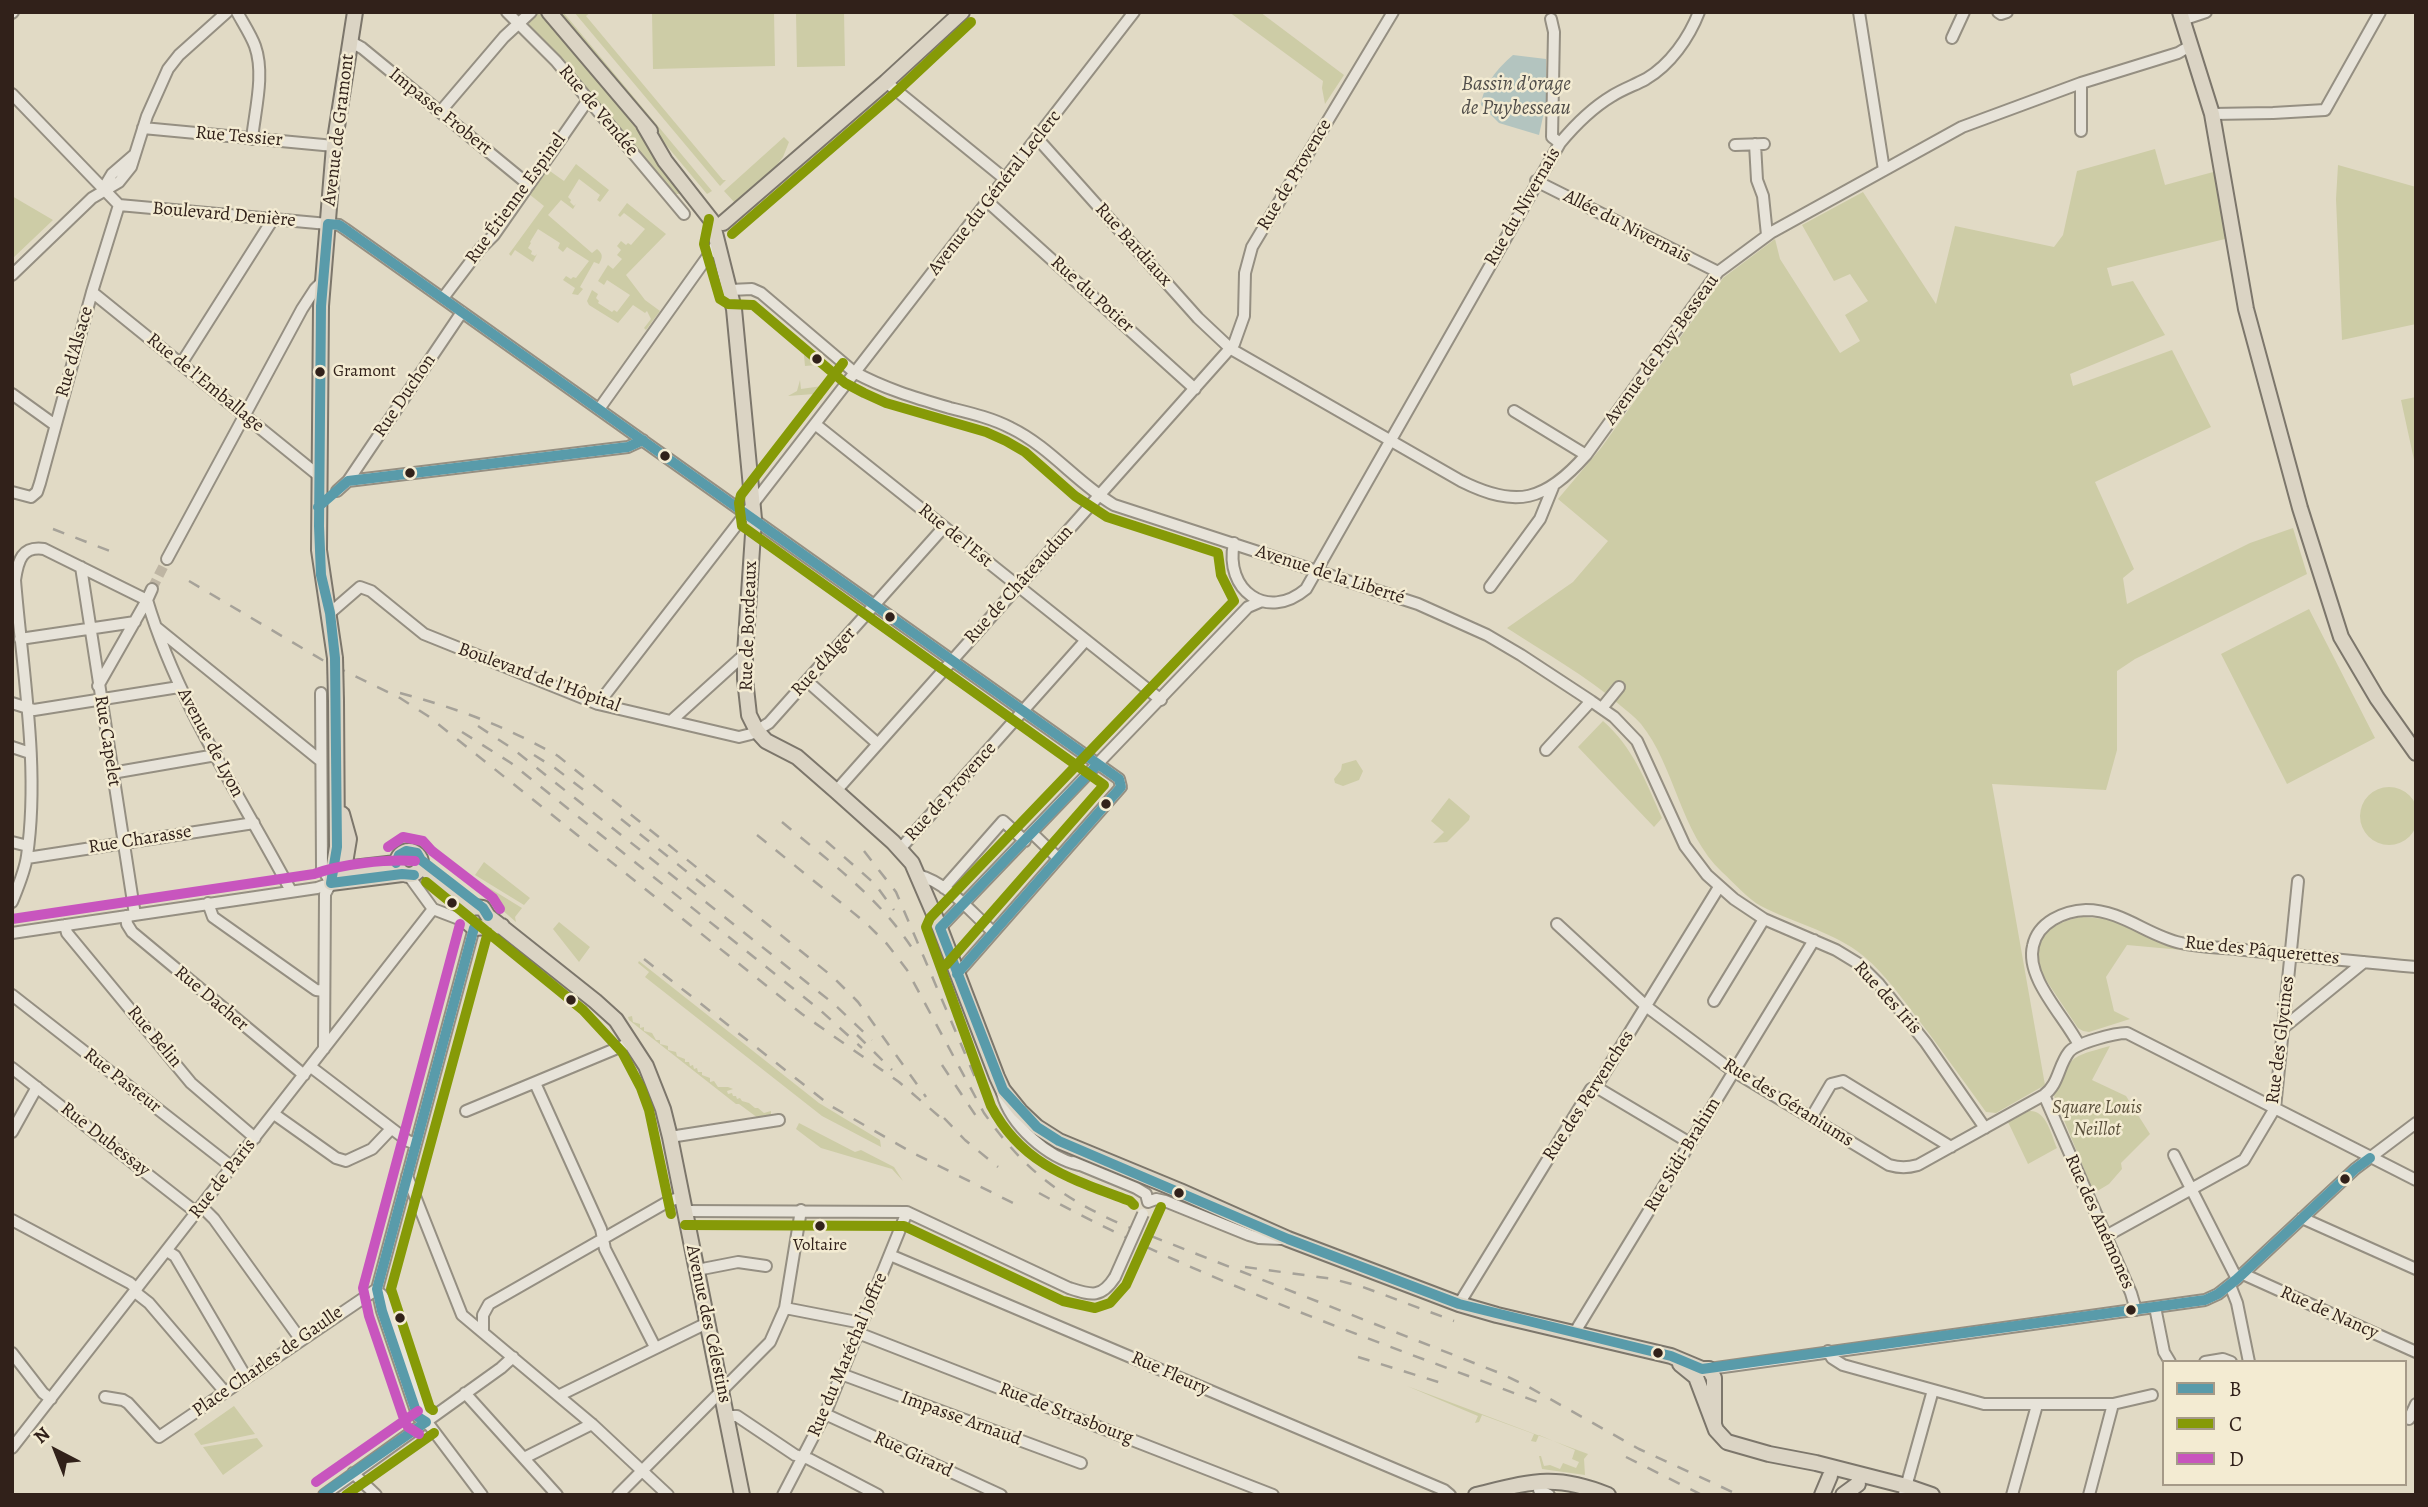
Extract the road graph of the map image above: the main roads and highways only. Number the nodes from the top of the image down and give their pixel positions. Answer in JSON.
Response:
{"nodes":[{"id":1,"x":355,"y":12,"type":"edge"},
{"id":2,"x":549,"y":12,"type":"edge"},
{"id":3,"x":962,"y":12,"type":"edge"},
{"id":4,"x":2181,"y":16,"type":"edge"},
{"id":5,"x":718,"y":222,"type":"junction"},
{"id":6,"x":734,"y":290,"type":"junction"},
{"id":7,"x":2416,"y":753,"type":"edge"},
{"id":8,"x":336,"y":793,"type":"junction"},
{"id":9,"x":344,"y":869,"type":"junction"},
{"id":10,"x":409,"y":870,"type":"junction"},
{"id":11,"x":331,"y":883,"type":"junction"},
{"id":12,"x":982,"y":1037,"type":"junction"},
{"id":13,"x":1062,"y":1139,"type":"junction"},
{"id":14,"x":1769,"y":1454,"type":"junction"},
{"id":15,"x":1830,"y":1476,"type":"junction"},
{"id":16,"x":1856,"y":1477,"type":"junction"},
{"id":17,"x":1542,"y":1490,"type":"edge"},
{"id":18,"x":1905,"y":1492,"type":"edge"},
{"id":19,"x":743,"y":1495,"type":"edge"},
{"id":20,"x":1476,"y":1495,"type":"edge"},
{"id":21,"x":1608,"y":1495,"type":"edge"},
{"id":22,"x":1822,"y":1495,"type":"edge"},
{"id":23,"x":1843,"y":1495,"type":"edge"},
{"id":24,"x":1932,"y":1495,"type":"edge"}],
"edges":[{"from":1,"to":8,"type":"main road","name":"Avenue de Gramont","bridge":true},
{"from":2,"to":5,"type":"main road"},
{"from":3,"to":5,"type":"main road"},
{"from":4,"to":7,"type":"main road"},
{"from":5,"to":6,"type":"main road"},
{"from":5,"to":6,"type":"main road"},
{"from":6,"to":12,"type":"main road","name":"Rue de Bordeaux"},
{"from":8,"to":9,"type":"main road","name":"Avenue de Gramont"},
{"from":8,"to":11,"type":"main road","name":"Avenue de Gramont"},
{"from":9,"to":10,"type":"main road"},
{"from":9,"to":11,"type":"main road"},
{"from":10,"to":11,"type":"main road"},
{"from":10,"to":19,"type":"main road","name":"Avenue des Célestins"},
{"from":12,"to":13,"type":"main road"},
{"from":12,"to":13,"type":"main road"},
{"from":13,"to":14,"type":"main road"},
{"from":14,"to":15,"type":"main road"},
{"from":14,"to":16,"type":"main road"},
{"from":15,"to":16,"type":"main road"},
{"from":15,"to":22,"type":"main road"},
{"from":16,"to":18,"type":"main road"},
{"from":16,"to":23,"type":"main road"},
{"from":17,"to":20,"type":"main road"},
{"from":17,"to":21,"type":"main road"},
{"from":18,"to":24,"type":"main road"}]}
